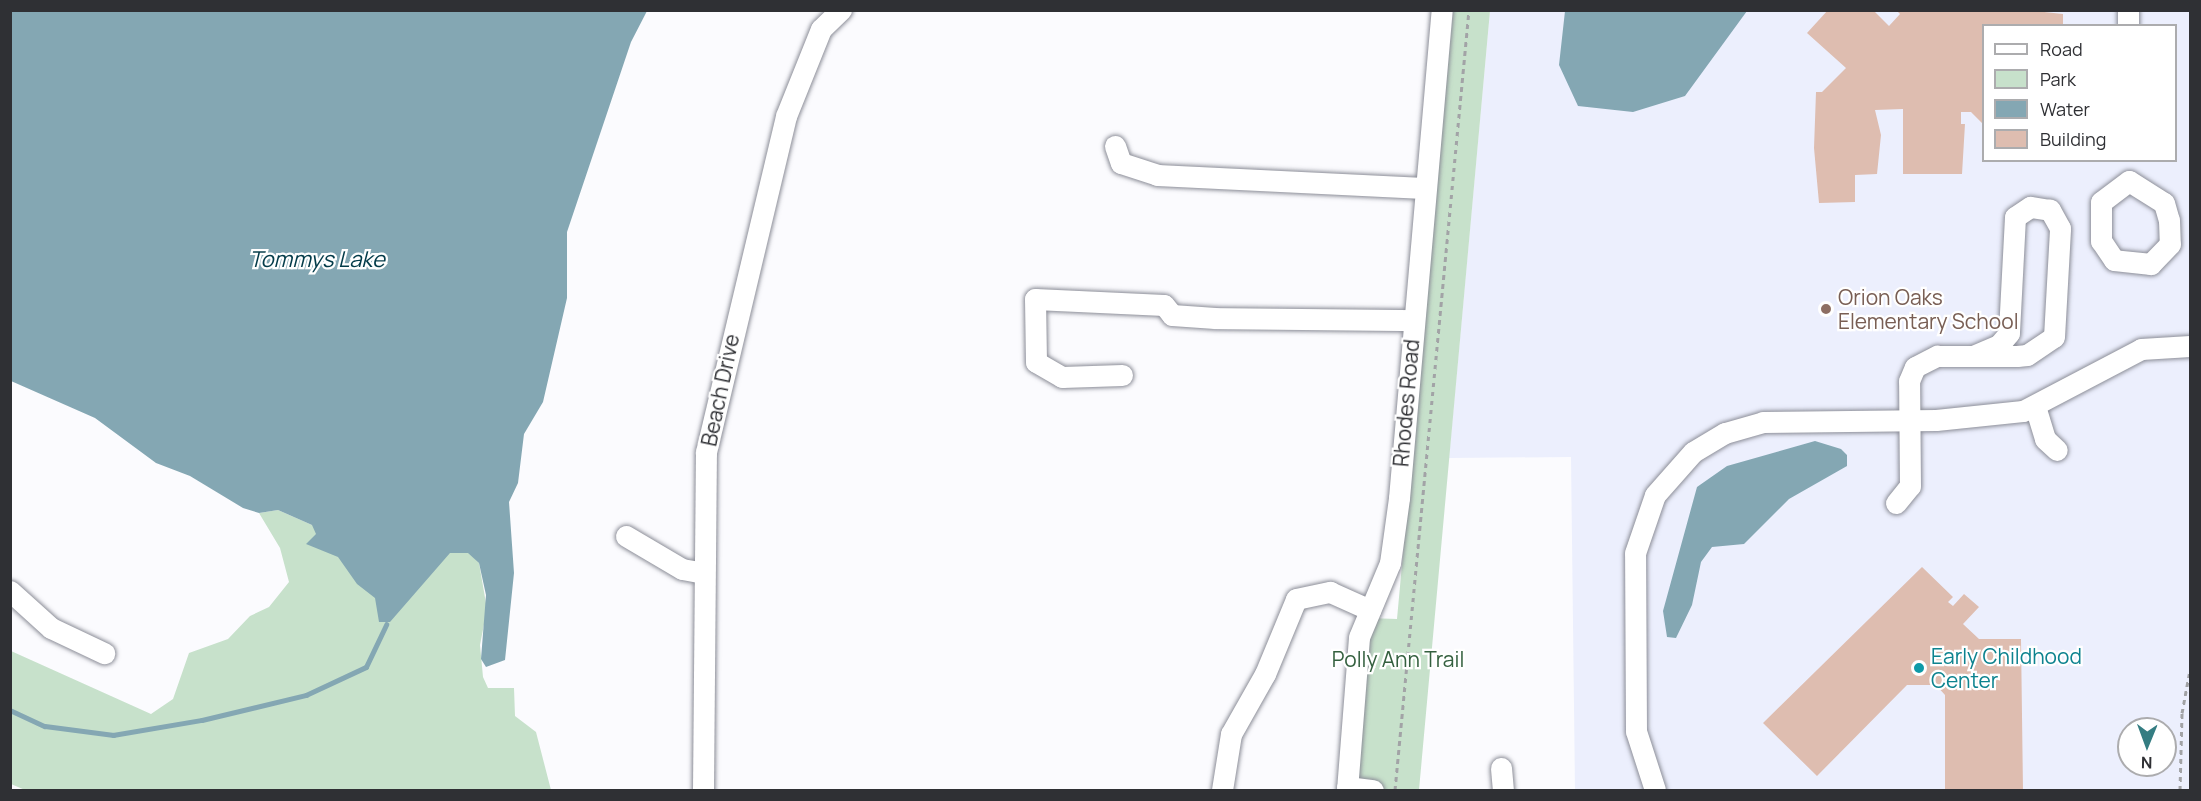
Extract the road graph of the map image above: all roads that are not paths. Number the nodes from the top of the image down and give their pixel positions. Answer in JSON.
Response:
{"nodes":[{"id":1,"x":841,"y":10,"type":"edge"},
{"id":2,"x":1442,"y":10,"type":"edge"},
{"id":3,"x":1115,"y":146,"type":"dead end"},
{"id":4,"x":1424,"y":188,"type":"junction"},
{"id":5,"x":1413,"y":320,"type":"junction"},
{"id":6,"x":2190,"y":346,"type":"edge"},
{"id":7,"x":1973,"y":356,"type":"junction"},
{"id":8,"x":1122,"y":375,"type":"dead end"},
{"id":9,"x":2035,"y":406,"type":"junction"},
{"id":10,"x":1910,"y":420,"type":"junction"},
{"id":11,"x":2057,"y":450,"type":"dead end"},
{"id":12,"x":1896,"y":503,"type":"dead end"},
{"id":13,"x":626,"y":536,"type":"dead end"},
{"id":14,"x":704,"y":573,"type":"junction"},
{"id":15,"x":10,"y":591,"type":"edge"},
{"id":16,"x":1370,"y":610,"type":"junction"},
{"id":17,"x":104,"y":653,"type":"dead end"},
{"id":18,"x":1501,"y":768,"type":"dead end"},
{"id":19,"x":1347,"y":789,"type":"edge"},
{"id":20,"x":703,"y":790,"type":"edge"},
{"id":21,"x":1222,"y":790,"type":"edge"},
{"id":22,"x":1373,"y":790,"type":"edge"},
{"id":23,"x":1503,"y":790,"type":"edge"},
{"id":24,"x":1655,"y":790,"type":"edge"}],
"edges":[{"from":1,"to":14,"type":"street","name":"Beach Drive"},
{"from":2,"to":4,"type":"street","name":"Rhodes Road"},
{"from":3,"to":4,"type":"street"},
{"from":4,"to":5,"type":"street","name":"Rhodes Road"},
{"from":5,"to":8,"type":"street"},
{"from":5,"to":16,"type":"street","name":"Rhodes Road"},
{"from":6,"to":9,"type":"street"},
{"from":7,"to":7,"type":"street"},
{"from":7,"to":10,"type":"street"},
{"from":9,"to":10,"type":"street"},
{"from":9,"to":11,"type":"street"},
{"from":10,"to":12,"type":"street"},
{"from":10,"to":24,"type":"street"},
{"from":13,"to":14,"type":"street"},
{"from":14,"to":20,"type":"street","name":"Beach Drive"},
{"from":15,"to":17,"type":"street"},
{"from":16,"to":19,"type":"street","name":"Rhodes Road"},
{"from":16,"to":21,"type":"street"},
{"from":18,"to":23,"type":"street"},
{"from":19,"to":22,"type":"street"}]}
